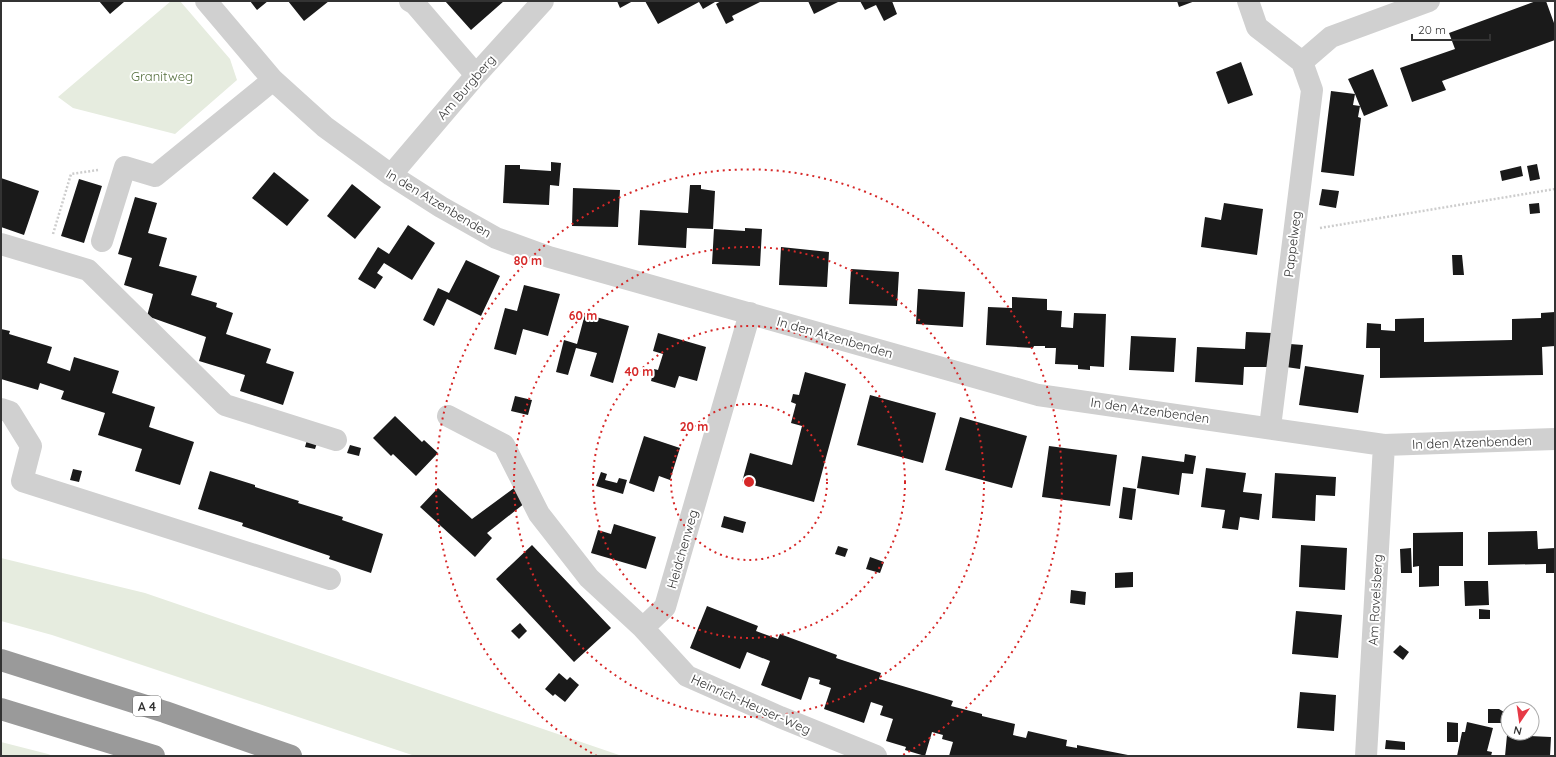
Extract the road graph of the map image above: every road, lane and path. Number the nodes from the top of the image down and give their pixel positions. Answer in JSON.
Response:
{"nodes":[{"id":1,"x":206,"y":1,"type":"edge"},
{"id":2,"x":410,"y":1,"type":"edge"},
{"id":3,"x":543,"y":1,"type":"edge"},
{"id":4,"x":1248,"y":1,"type":"edge"},
{"id":5,"x":1429,"y":1,"type":"edge"},
{"id":6,"x":1302,"y":62,"type":"junction"},
{"id":7,"x":476,"y":75,"type":"junction"},
{"id":8,"x":274,"y":80,"type":"junction"},
{"id":9,"x":125,"y":167,"type":"junction"},
{"id":10,"x":391,"y":175,"type":"junction"},
{"id":11,"x":1555,"y":189,"type":"edge"},
{"id":12,"x":54,"y":231,"type":"dead end"},
{"id":13,"x":1294,"y":232,"type":"junction"},
{"id":14,"x":102,"y":241,"type":"dead end"},
{"id":15,"x":1,"y":244,"type":"edge"},
{"id":16,"x":750,"y":313,"type":"junction"},
{"id":17,"x":1,"y":409,"type":"edge"},
{"id":18,"x":448,"y":416,"type":"dead end"},
{"id":19,"x":1270,"y":427,"type":"junction"},
{"id":20,"x":336,"y":440,"type":"dead end"},
{"id":21,"x":1555,"y":440,"type":"edge"},
{"id":22,"x":1384,"y":445,"type":"junction"},
{"id":23,"x":330,"y":579,"type":"dead end"},
{"id":24,"x":643,"y":628,"type":"junction"},
{"id":25,"x":1,"y":660,"type":"edge"},
{"id":26,"x":1,"y":709,"type":"edge"},
{"id":27,"x":154,"y":756,"type":"edge"},
{"id":28,"x":291,"y":756,"type":"edge"},
{"id":29,"x":876,"y":756,"type":"edge"},
{"id":30,"x":1366,"y":756,"type":"edge"}],
"edges":[{"from":1,"to":8,"type":"street","name":"In den Atzenbenden"},
{"from":2,"to":7,"type":"street"},
{"from":3,"to":7,"type":"street","name":"Am Burgberg"},
{"from":4,"to":6,"type":"street"},
{"from":5,"to":6,"type":"street"},
{"from":6,"to":13,"type":"street","name":"Pappelweg"},
{"from":7,"to":10,"type":"street","name":"Am Burgberg"},
{"from":8,"to":9,"type":"street"},
{"from":8,"to":10,"type":"street","name":"In den Atzenbenden"},
{"from":9,"to":12,"type":"path"},
{"from":9,"to":14,"type":"street"},
{"from":10,"to":16,"type":"street","name":"In den Atzenbenden"},
{"from":11,"to":13,"type":"path"},
{"from":13,"to":19,"type":"street","name":"Pappelweg"},
{"from":15,"to":20,"type":"street"},
{"from":16,"to":19,"type":"street","name":"In den Atzenbenden"},
{"from":16,"to":24,"type":"street","name":"Heidchenweg"},
{"from":17,"to":23,"type":"street"},
{"from":18,"to":24,"type":"street"},
{"from":19,"to":22,"type":"street","name":"In den Atzenbenden"},
{"from":21,"to":22,"type":"street","name":"In den Atzenbenden"},
{"from":22,"to":30,"type":"street","name":"Am Ravelsberg"},
{"from":24,"to":29,"type":"street","name":"Heinrich-Heuser-Weg"},
{"from":25,"to":28,"type":"highway","number":"A 4"},
{"from":26,"to":27,"type":"highway"}]}
